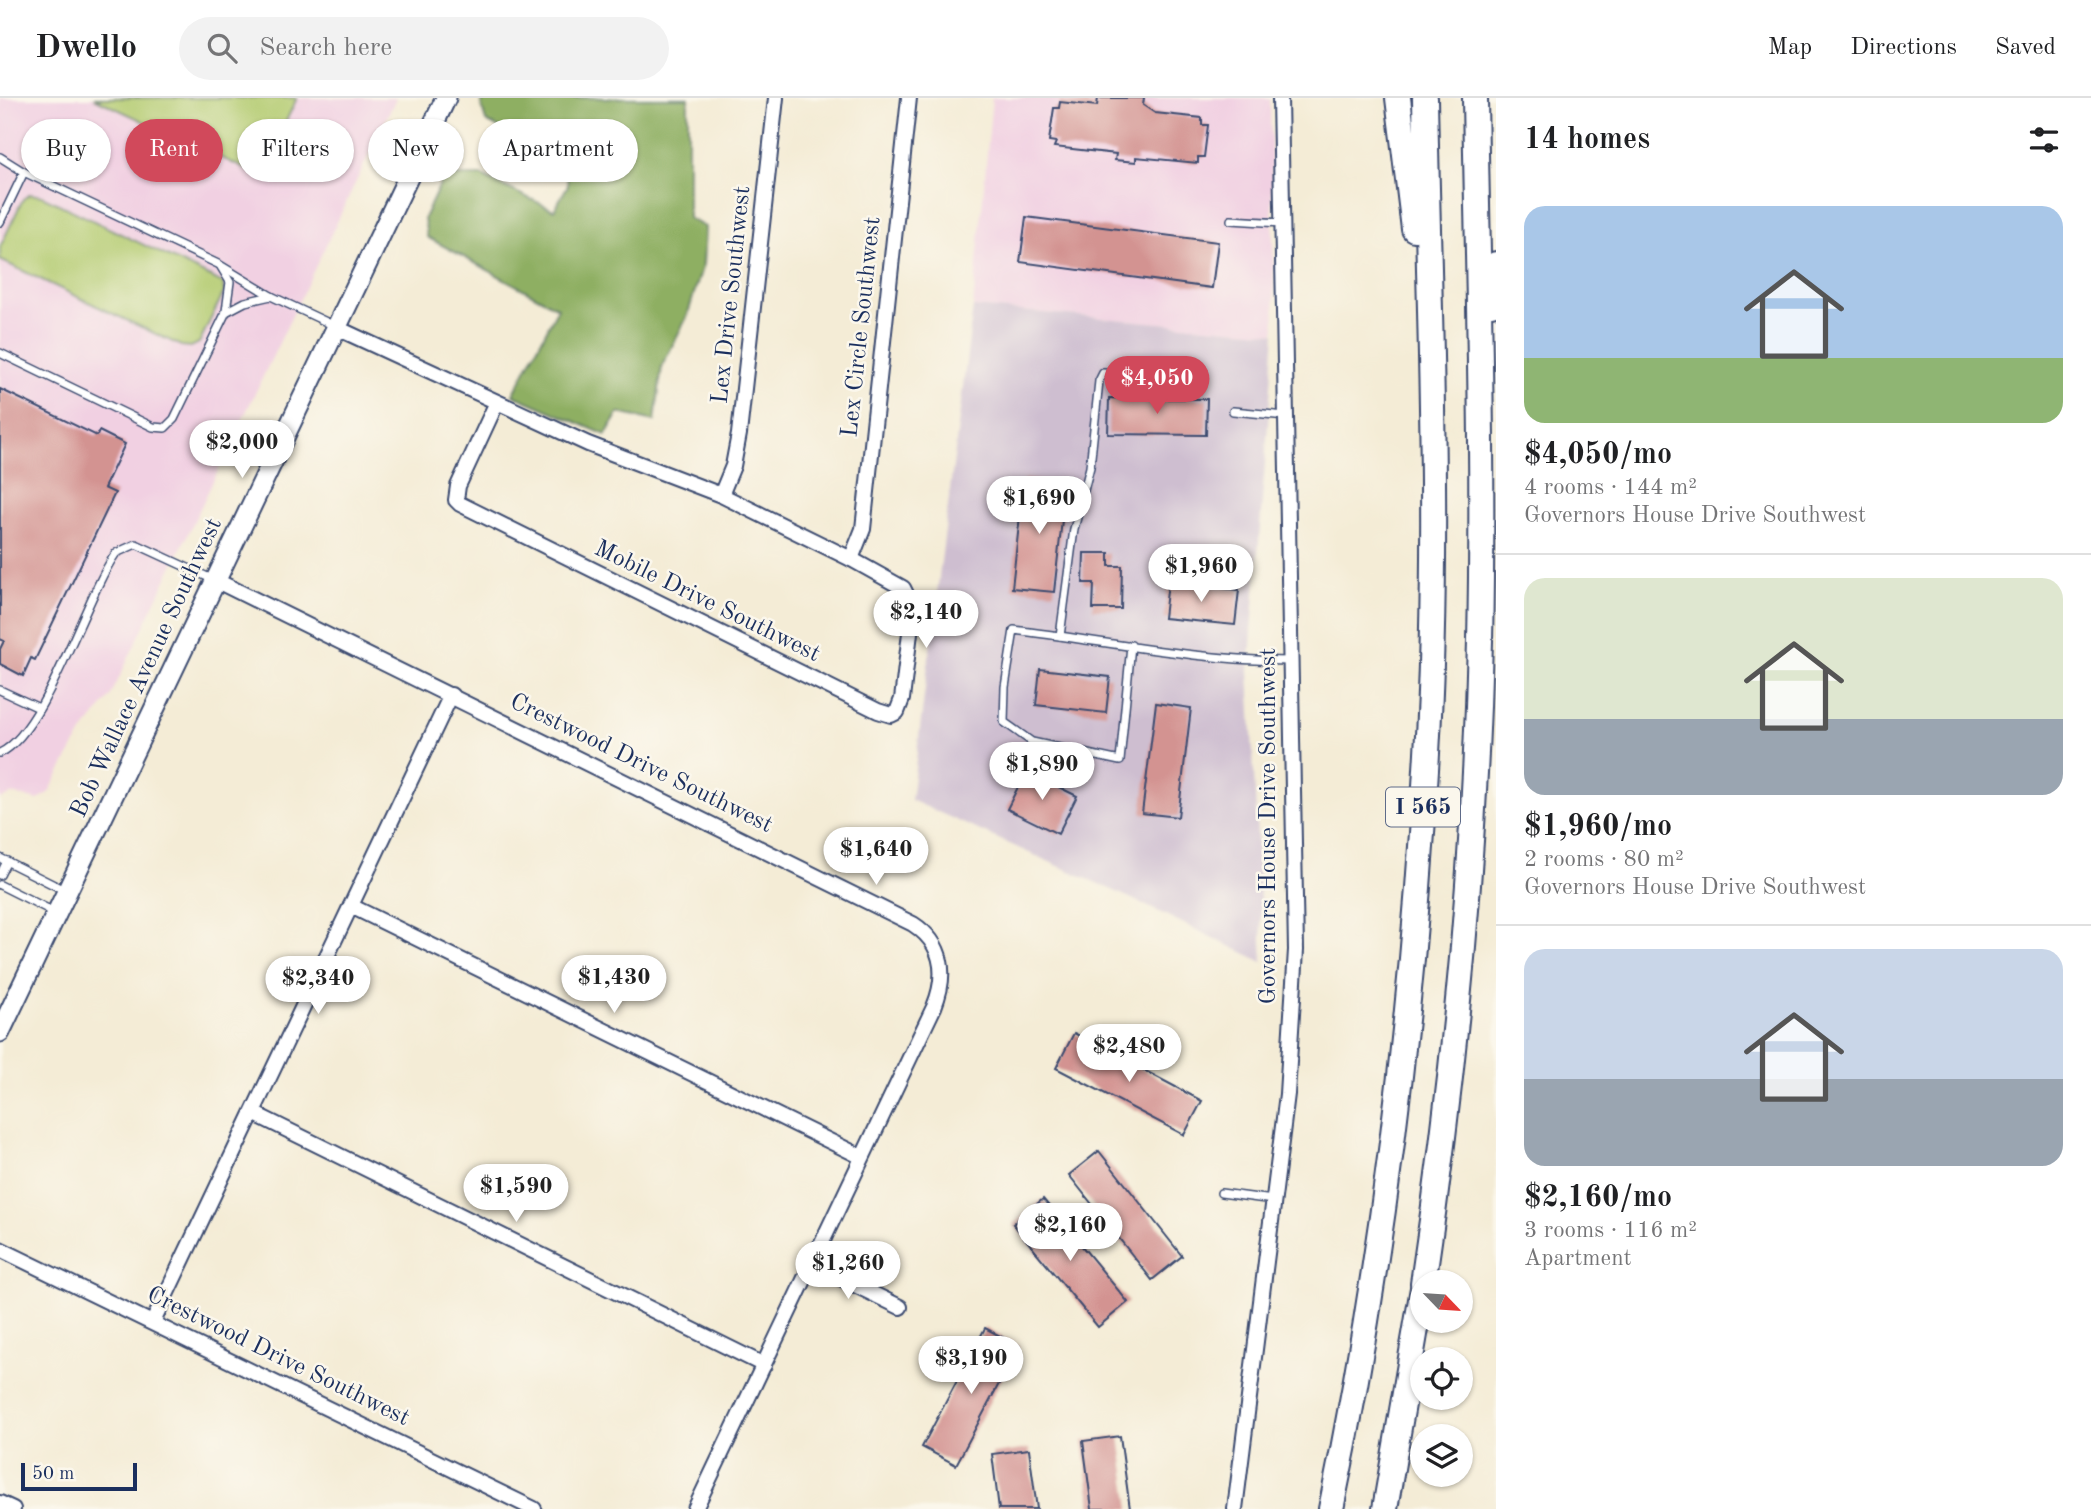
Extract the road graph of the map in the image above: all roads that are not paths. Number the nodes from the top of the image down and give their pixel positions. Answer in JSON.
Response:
{"nodes":[{"id":1,"x":446,"y":98,"type":"edge"},
{"id":2,"x":776,"y":98,"type":"edge"},
{"id":3,"x":909,"y":98,"type":"edge"},
{"id":4,"x":1280,"y":98,"type":"edge"},
{"id":5,"x":1398,"y":98,"type":"edge"},
{"id":6,"x":1425,"y":98,"type":"edge"},
{"id":7,"x":1475,"y":98,"type":"edge"},
{"id":8,"x":0,"y":157,"type":"edge"},
{"id":9,"x":21,"y":170,"type":"edge"},
{"id":10,"x":21,"y":178,"type":"edge"},
{"id":11,"x":45,"y":182,"type":"edge"},
{"id":12,"x":1231,"y":220,"type":"dead end"},
{"id":13,"x":0,"y":222,"type":"edge"},
{"id":14,"x":1283,"y":223,"type":"junction"},
{"id":15,"x":1496,"y":264,"type":"edge"},
{"id":16,"x":220,"y":265,"type":"junction"},
{"id":17,"x":271,"y":296,"type":"junction"},
{"id":18,"x":226,"y":312,"type":"junction"},
{"id":19,"x":1429,"y":324,"type":"junction"},
{"id":20,"x":337,"y":328,"type":"junction"},
{"id":21,"x":0,"y":354,"type":"edge"},
{"id":22,"x":1186,"y":381,"type":"dead end"},
{"id":23,"x":497,"y":402,"type":"junction"},
{"id":24,"x":1481,"y":406,"type":"junction"},
{"id":25,"x":1233,"y":411,"type":"dead end"},
{"id":26,"x":1286,"y":416,"type":"junction"},
{"id":27,"x":721,"y":495,"type":"junction"},
{"id":28,"x":851,"y":559,"type":"junction"},
{"id":29,"x":215,"y":580,"type":"junction"},
{"id":30,"x":1060,"y":636,"type":"junction"},
{"id":31,"x":1131,"y":645,"type":"junction"},
{"id":32,"x":1292,"y":661,"type":"junction"},
{"id":33,"x":0,"y":690,"type":"edge"},
{"id":34,"x":452,"y":695,"type":"junction"},
{"id":35,"x":39,"y":708,"type":"junction"},
{"id":36,"x":0,"y":753,"type":"edge"},
{"id":37,"x":3,"y":859,"type":"edge"},
{"id":38,"x":0,"y":875,"type":"edge"},
{"id":39,"x":0,"y":885,"type":"edge"},
{"id":40,"x":68,"y":892,"type":"junction"},
{"id":41,"x":351,"y":906,"type":"junction"},
{"id":42,"x":57,"y":914,"type":"junction"},
{"id":43,"x":0,"y":1032,"type":"edge"},
{"id":44,"x":253,"y":1113,"type":"junction"},
{"id":45,"x":862,"y":1157,"type":"junction"},
{"id":46,"x":1221,"y":1193,"type":"dead end"},
{"id":47,"x":1274,"y":1200,"type":"junction"},
{"id":48,"x":0,"y":1249,"type":"edge"},
{"id":49,"x":812,"y":1264,"type":"junction"},
{"id":50,"x":1425,"y":1270,"type":"edge"},
{"id":51,"x":900,"y":1307,"type":"dead end"},
{"id":52,"x":153,"y":1322,"type":"junction"},
{"id":53,"x":1415,"y":1334,"type":"edge"},
{"id":54,"x":764,"y":1365,"type":"junction"},
{"id":55,"x":534,"y":1509,"type":"edge"},
{"id":56,"x":695,"y":1509,"type":"edge"},
{"id":57,"x":1235,"y":1509,"type":"edge"},
{"id":58,"x":1331,"y":1509,"type":"edge"},
{"id":59,"x":1385,"y":1509,"type":"edge"}],
"edges":[{"from":1,"to":20,"type":"main road","name":"Bob Wallace Avenue Southwest"},
{"from":2,"to":27,"type":"street","name":"Lex Drive Southwest"},
{"from":3,"to":28,"type":"street","name":"Lex Circle Southwest"},
{"from":4,"to":14,"type":"street","name":"Governors House Drive Southwest"},
{"from":5,"to":19,"type":"highway"},
{"from":6,"to":19,"type":"highway","number":"I 565"},
{"from":7,"to":24,"type":"highway","number":"I 565"},
{"from":8,"to":9,"type":"lane"},
{"from":10,"to":13,"type":"lane"},
{"from":11,"to":16,"type":"lane"},
{"from":12,"to":14,"type":"lane"},
{"from":14,"to":26,"type":"street","name":"Governors House Drive Southwest"},
{"from":15,"to":24,"type":"highway"},
{"from":16,"to":17,"type":"lane"},
{"from":16,"to":18,"type":"lane"},
{"from":17,"to":18,"type":"lane"},
{"from":17,"to":20,"type":"lane"},
{"from":18,"to":21,"type":"lane"},
{"from":19,"to":58,"type":"highway","number":"I 565"},
{"from":20,"to":23,"type":"street","name":"Mobile Drive Southwest"},
{"from":20,"to":29,"type":"main road","name":"Bob Wallace Avenue Southwest"},
{"from":22,"to":30,"type":"lane"},
{"from":23,"to":27,"type":"street","name":"Mobile Drive Southwest"},
{"from":23,"to":28,"type":"street","name":"Mobile Drive Southwest"},
{"from":24,"to":50,"type":"highway","number":"I 565"},
{"from":25,"to":26,"type":"lane"},
{"from":26,"to":32,"type":"street","name":"Governors House Drive Southwest"},
{"from":27,"to":28,"type":"street","name":"Mobile Drive Southwest"},
{"from":29,"to":34,"type":"street","name":"Crestwood Drive Southwest"},
{"from":29,"to":35,"type":"lane"},
{"from":29,"to":40,"type":"main road","name":"Bob Wallace Avenue Southwest"},
{"from":30,"to":31,"type":"lane"},
{"from":30,"to":31,"type":"lane"},
{"from":31,"to":32,"type":"lane"},
{"from":32,"to":47,"type":"street","name":"Governors House Drive Southwest"},
{"from":33,"to":35,"type":"lane"},
{"from":34,"to":41,"type":"street"},
{"from":34,"to":45,"type":"street","name":"Crestwood Drive Southwest"},
{"from":35,"to":36,"type":"lane"},
{"from":37,"to":38,"type":"lane"},
{"from":37,"to":40,"type":"lane"},
{"from":39,"to":42,"type":"lane"},
{"from":40,"to":42,"type":"main road","name":"Bob Wallace Avenue Southwest"},
{"from":41,"to":44,"type":"street"},
{"from":41,"to":45,"type":"street"},
{"from":42,"to":43,"type":"main road","name":"Bob Wallace Avenue Southwest"},
{"from":44,"to":52,"type":"street"},
{"from":44,"to":54,"type":"street"},
{"from":45,"to":49,"type":"street","name":"Crestwood Drive Southwest"},
{"from":46,"to":47,"type":"lane"},
{"from":47,"to":57,"type":"street","name":"Governors House Drive Southwest"},
{"from":48,"to":52,"type":"street","name":"Crestwood Drive Southwest"},
{"from":49,"to":51,"type":"street"},
{"from":49,"to":54,"type":"street","name":"Crestwood Drive Southwest"},
{"from":52,"to":55,"type":"street","name":"Crestwood Drive Southwest"},
{"from":53,"to":59,"type":"highway","number":"I 565"},
{"from":54,"to":56,"type":"street","name":"Crestwood Drive Southwest"}]}
